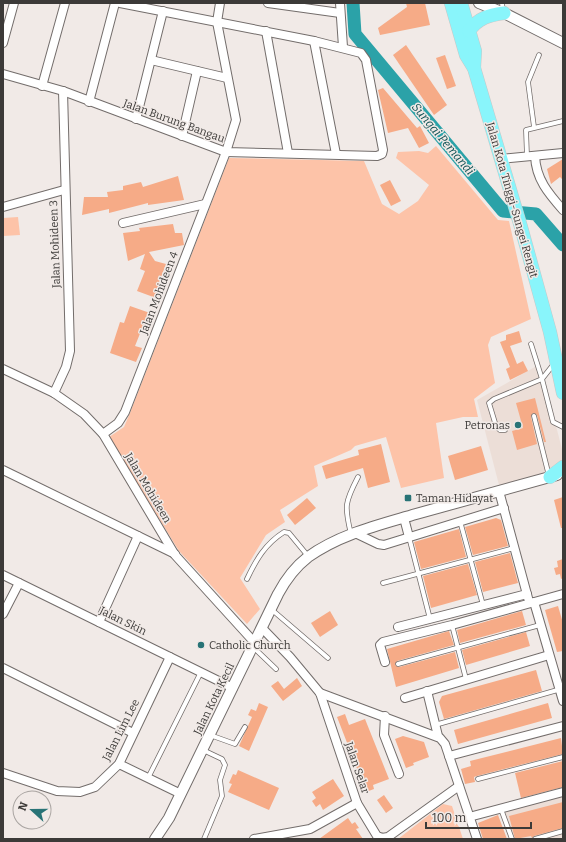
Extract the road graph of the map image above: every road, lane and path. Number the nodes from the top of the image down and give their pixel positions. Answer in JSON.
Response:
{"nodes":[{"id":1,"x":14,"y":3,"type":"edge"},
{"id":2,"x":65,"y":3,"type":"edge"},
{"id":3,"x":115,"y":3,"type":"edge"},
{"id":4,"x":120,"y":3,"type":"edge"},
{"id":5,"x":220,"y":3,"type":"edge"},
{"id":6,"x":268,"y":3,"type":"edge"},
{"id":7,"x":340,"y":3,"type":"edge"},
{"id":8,"x":479,"y":3,"type":"edge"},
{"id":9,"x":453,"y":4,"type":"edge"},
{"id":10,"x":503,"y":8,"type":"edge"},
{"id":11,"x":163,"y":11,"type":"junction"},
{"id":12,"x":340,"y":13,"type":"junction"},
{"id":13,"x":217,"y":22,"type":"junction"},
{"id":14,"x":266,"y":31,"type":"junction"},
{"id":15,"x":469,"y":31,"type":"junction"},
{"id":16,"x":314,"y":41,"type":"junction"},
{"id":17,"x":3,"y":43,"type":"edge"},
{"id":18,"x":563,"y":43,"type":"edge"},
{"id":19,"x":343,"y":47,"type":"junction"},
{"id":20,"x":539,"y":55,"type":"dead end"},
{"id":21,"x":150,"y":60,"type":"junction"},
{"id":22,"x":474,"y":68,"type":"junction"},
{"id":23,"x":198,"y":71,"type":"junction"},
{"id":24,"x":3,"y":74,"type":"edge"},
{"id":25,"x":227,"y":78,"type":"junction"},
{"id":26,"x":42,"y":86,"type":"junction"},
{"id":27,"x":63,"y":91,"type":"junction"},
{"id":28,"x":90,"y":102,"type":"junction"},
{"id":29,"x":136,"y":119,"type":"junction"},
{"id":30,"x":563,"y":121,"type":"edge"},
{"id":31,"x":534,"y":127,"type":"junction"},
{"id":32,"x":182,"y":136,"type":"junction"},
{"id":33,"x":226,"y":152,"type":"junction"},
{"id":34,"x":288,"y":153,"type":"junction"},
{"id":35,"x":336,"y":154,"type":"junction"},
{"id":36,"x":562,"y":154,"type":"edge"},
{"id":37,"x":531,"y":156,"type":"junction"},
{"id":38,"x":501,"y":159,"type":"junction"},
{"id":39,"x":64,"y":190,"type":"junction"},
{"id":40,"x":205,"y":204,"type":"junction"},
{"id":41,"x":3,"y":207,"type":"edge"},
{"id":42,"x":563,"y":210,"type":"edge"},
{"id":43,"x":123,"y":223,"type":"dead end"},
{"id":44,"x":531,"y":344,"type":"dead end"},
{"id":45,"x":559,"y":364,"type":"edge"},
{"id":46,"x":3,"y":369,"type":"edge"},
{"id":47,"x":542,"y":379,"type":"junction"},
{"id":48,"x":54,"y":393,"type":"junction"},
{"id":49,"x":563,"y":393,"type":"edge"},
{"id":50,"x":534,"y":416,"type":"dead end"},
{"id":51,"x":563,"y":427,"type":"edge"},
{"id":52,"x":505,"y":430,"type":"dead end"},
{"id":53,"x":103,"y":434,"type":"junction"},
{"id":54,"x":563,"y":467,"type":"edge"},
{"id":55,"x":3,"y":470,"type":"edge"},
{"id":56,"x":563,"y":474,"type":"edge"},
{"id":57,"x":358,"y":477,"type":"dead end"},
{"id":58,"x":550,"y":477,"type":"junction"},
{"id":59,"x":563,"y":478,"type":"edge"},
{"id":60,"x":499,"y":491,"type":"junction"},
{"id":61,"x":504,"y":508,"type":"junction"},
{"id":62,"x":404,"y":518,"type":"junction"},
{"id":63,"x":460,"y":521,"type":"junction"},
{"id":64,"x":354,"y":533,"type":"junction"},
{"id":65,"x":138,"y":536,"type":"junction"},
{"id":66,"x":408,"y":537,"type":"junction"},
{"id":67,"x":515,"y":548,"type":"junction"},
{"id":68,"x":175,"y":554,"type":"junction"},
{"id":69,"x":309,"y":556,"type":"junction"},
{"id":70,"x":470,"y":559,"type":"junction"},
{"id":71,"x":418,"y":573,"type":"junction"},
{"id":72,"x":3,"y":575,"type":"edge"},
{"id":73,"x":247,"y":579,"type":"dead end"},
{"id":74,"x":20,"y":583,"type":"junction"},
{"id":75,"x":383,"y":583,"type":"dead end"},
{"id":76,"x":527,"y":594,"type":"junction"},
{"id":77,"x":563,"y":594,"type":"edge"},
{"id":78,"x":532,"y":603,"type":"junction"},
{"id":79,"x":483,"y":606,"type":"junction"},
{"id":80,"x":271,"y":609,"type":"junction"},
{"id":81,"x":3,"y":614,"type":"edge"},
{"id":82,"x":430,"y":619,"type":"junction"},
{"id":83,"x":99,"y":622,"type":"junction"},
{"id":84,"x":452,"y":625,"type":"junction"},
{"id":85,"x":540,"y":626,"type":"junction"},
{"id":86,"x":398,"y":627,"type":"dead end"},
{"id":87,"x":262,"y":628,"type":"junction"},
{"id":88,"x":254,"y":645,"type":"junction"},
{"id":89,"x":458,"y":648,"type":"junction"},
{"id":90,"x":549,"y":655,"type":"junction"},
{"id":91,"x":170,"y":657,"type":"junction"},
{"id":92,"x":328,"y":658,"type":"dead end"},
{"id":93,"x":385,"y":662,"type":"dead end"},
{"id":94,"x":398,"y":664,"type":"dead end"},
{"id":95,"x":3,"y":668,"type":"edge"},
{"id":96,"x":276,"y":669,"type":"dead end"},
{"id":97,"x":201,"y":672,"type":"junction"},
{"id":98,"x":466,"y":680,"type":"junction"},
{"id":99,"x":233,"y":688,"type":"junction"},
{"id":100,"x":561,"y":689,"type":"edge"},
{"id":101,"x":427,"y":691,"type":"junction"},
{"id":102,"x":320,"y":693,"type":"junction"},
{"id":103,"x":405,"y":698,"type":"dead end"},
{"id":104,"x":563,"y":701,"type":"edge"},
{"id":105,"x":384,"y":716,"type":"junction"},
{"id":106,"x":436,"y":725,"type":"junction"},
{"id":107,"x":245,"y":726,"type":"dead end"},
{"id":108,"x":563,"y":726,"type":"edge"},
{"id":109,"x":133,"y":733,"type":"junction"},
{"id":110,"x":210,"y":735,"type":"junction"},
{"id":111,"x":438,"y":736,"type":"junction"},
{"id":112,"x":202,"y":750,"type":"junction"},
{"id":113,"x":449,"y":756,"type":"junction"},
{"id":114,"x":563,"y":757,"type":"edge"},
{"id":115,"x":118,"y":764,"type":"junction"},
{"id":116,"x":3,"y":773,"type":"edge"},
{"id":117,"x":399,"y":774,"type":"dead end"},
{"id":118,"x":148,"y":778,"type":"junction"},
{"id":119,"x":478,"y":779,"type":"dead end"},
{"id":120,"x":459,"y":786,"type":"junction"},
{"id":121,"x":563,"y":792,"type":"edge"},
{"id":122,"x":181,"y":794,"type":"junction"},
{"id":123,"x":357,"y":803,"type":"junction"},
{"id":124,"x":501,"y":808,"type":"junction"},
{"id":125,"x":469,"y":817,"type":"junction"},
{"id":126,"x":563,"y":831,"type":"edge"},
{"id":127,"x":154,"y":839,"type":"edge"},
{"id":128,"x":204,"y":839,"type":"edge"},
{"id":129,"x":254,"y":839,"type":"edge"},
{"id":130,"x":477,"y":839,"type":"edge"},
{"id":131,"x":512,"y":839,"type":"edge"},
{"id":132,"x":535,"y":839,"type":"edge"}],
"edges":[{"from":1,"to":17,"type":"street"},
{"from":2,"to":26,"type":"street"},
{"from":3,"to":28,"type":"street"},
{"from":4,"to":11,"type":"street"},
{"from":5,"to":13,"type":"street","name":"Jalan Mohideen 4"},
{"from":6,"to":12,"type":"street"},
{"from":7,"to":12,"type":"street"},
{"from":8,"to":10,"type":"street"},
{"from":9,"to":15,"type":"main road","name":"Jalan Kota Tinggi-Sungei Rengit"},
{"from":9,"to":22,"type":"main road","name":"Jalan Kota Tinggi-Sungei Rengit"},
{"from":10,"to":15,"type":"main road"},
{"from":10,"to":18,"type":"street"},
{"from":11,"to":13,"type":"street"},
{"from":11,"to":21,"type":"street"},
{"from":12,"to":19,"type":"street"},
{"from":13,"to":14,"type":"street"},
{"from":13,"to":25,"type":"street","name":"Jalan Mohideen 4"},
{"from":14,"to":16,"type":"street"},
{"from":14,"to":34,"type":"street"},
{"from":15,"to":22,"type":"main road","name":"Jalan Kota Tinggi-Sungei Rengit"},
{"from":16,"to":19,"type":"street"},
{"from":16,"to":35,"type":"street"},
{"from":19,"to":35,"type":"street","name":"Jalan Burung Bangau"},
{"from":20,"to":31,"type":"lane"},
{"from":21,"to":23,"type":"street"},
{"from":21,"to":29,"type":"street"},
{"from":22,"to":38,"type":"main road","name":"Jalan Kota Tinggi-Sungei Rengit"},
{"from":23,"to":25,"type":"street"},
{"from":23,"to":32,"type":"street"},
{"from":24,"to":26,"type":"street","name":"Jalan Burung Bangau"},
{"from":25,"to":33,"type":"street","name":"Jalan Mohideen 4"},
{"from":26,"to":27,"type":"street","name":"Jalan Burung Bangau"},
{"from":27,"to":28,"type":"street","name":"Jalan Burung Bangau"},
{"from":27,"to":39,"type":"street","name":"Jalan Mohideen 3"},
{"from":28,"to":29,"type":"street","name":"Jalan Burung Bangau"},
{"from":29,"to":32,"type":"street","name":"Jalan Burung Bangau"},
{"from":30,"to":31,"type":"lane"},
{"from":31,"to":37,"type":"lane"},
{"from":32,"to":33,"type":"street","name":"Jalan Burung Bangau"},
{"from":33,"to":34,"type":"street","name":"Jalan Burung Bangau"},
{"from":33,"to":40,"type":"street","name":"Jalan Mohideen 4"},
{"from":34,"to":35,"type":"street","name":"Jalan Burung Bangau"},
{"from":36,"to":37,"type":"street"},
{"from":37,"to":38,"type":"street"},
{"from":37,"to":42,"type":"street"},
{"from":38,"to":45,"type":"main road","name":"Jalan Kota Tinggi-Sungei Rengit"},
{"from":39,"to":41,"type":"street"},
{"from":39,"to":48,"type":"street","name":"Jalan Mohideen 3"},
{"from":40,"to":43,"type":"street"},
{"from":40,"to":53,"type":"street","name":"Jalan Mohideen 4"},
{"from":44,"to":47,"type":"lane"},
{"from":45,"to":47,"type":"lane"},
{"from":45,"to":49,"type":"main road","name":"Jalan Kota Tinggi-Sungei Rengit"},
{"from":46,"to":48,"type":"street","name":"Jalan Mohideen"},
{"from":47,"to":51,"type":"lane"},
{"from":47,"to":52,"type":"lane"},
{"from":48,"to":53,"type":"street","name":"Jalan Mohideen"},
{"from":50,"to":58,"type":"lane"},
{"from":53,"to":68,"type":"street","name":"Jalan Mohideen"},
{"from":54,"to":58,"type":"main road"},
{"from":55,"to":65,"type":"street"},
{"from":56,"to":58,"type":"street","name":"Jalan Kota Kecil"},
{"from":57,"to":64,"type":"lane"},
{"from":58,"to":59,"type":"main road"},
{"from":58,"to":60,"type":"street","name":"Jalan Kota Kecil"},
{"from":60,"to":61,"type":"street"},
{"from":60,"to":62,"type":"street","name":"Jalan Kota Kecil"},
{"from":61,"to":63,"type":"street"},
{"from":61,"to":67,"type":"street"},
{"from":62,"to":64,"type":"street","name":"Jalan Kota Kecil"},
{"from":62,"to":66,"type":"street"},
{"from":63,"to":66,"type":"street"},
{"from":63,"to":70,"type":"lane"},
{"from":64,"to":66,"type":"street"},
{"from":64,"to":69,"type":"street","name":"Jalan Kota Kecil"},
{"from":65,"to":68,"type":"street"},
{"from":65,"to":83,"type":"street"},
{"from":66,"to":71,"type":"lane"},
{"from":67,"to":70,"type":"lane"},
{"from":67,"to":76,"type":"street"},
{"from":68,"to":88,"type":"street","name":"Jalan Mohideen"},
{"from":69,"to":73,"type":"lane"},
{"from":69,"to":80,"type":"street","name":"Jalan Kota Kecil"},
{"from":70,"to":71,"type":"lane"},
{"from":70,"to":79,"type":"lane"},
{"from":71,"to":75,"type":"lane"},
{"from":71,"to":82,"type":"lane"},
{"from":72,"to":74,"type":"street","name":"Jalan Skin"},
{"from":74,"to":81,"type":"street"},
{"from":74,"to":83,"type":"street","name":"Jalan Skin"},
{"from":76,"to":78,"type":"street"},
{"from":76,"to":79,"type":"street"},
{"from":77,"to":78,"type":"street"},
{"from":78,"to":84,"type":"street"},
{"from":78,"to":85,"type":"street"},
{"from":79,"to":82,"type":"street"},
{"from":80,"to":87,"type":"street","name":"Jalan Kota Kecil"},
{"from":80,"to":92,"type":"lane"},
{"from":82,"to":86,"type":"street"},
{"from":83,"to":91,"type":"street","name":"Jalan Skin"},
{"from":84,"to":89,"type":"lane"},
{"from":84,"to":93,"type":"street"},
{"from":85,"to":89,"type":"lane"},
{"from":85,"to":90,"type":"street"},
{"from":87,"to":88,"type":"street","name":"Jalan Kota Kecil"},
{"from":87,"to":102,"type":"street","name":"Jalan Selar"},
{"from":88,"to":96,"type":"lane"},
{"from":88,"to":99,"type":"street","name":"Jalan Kota Kecil"},
{"from":89,"to":94,"type":"lane"},
{"from":89,"to":98,"type":"lane"},
{"from":90,"to":98,"type":"street"},
{"from":90,"to":100,"type":"street"},
{"from":91,"to":97,"type":"street","name":"Jalan Skin"},
{"from":91,"to":109,"type":"street","name":"Jalan Lim Lee"},
{"from":95,"to":109,"type":"street"},
{"from":97,"to":99,"type":"street","name":"Jalan Skin"},
{"from":97,"to":118,"type":"lane"},
{"from":98,"to":101,"type":"street"},
{"from":99,"to":110,"type":"street","name":"Jalan Kota Kecil"},
{"from":100,"to":104,"type":"street"},
{"from":100,"to":106,"type":"lane"},
{"from":101,"to":103,"type":"street"},
{"from":101,"to":106,"type":"street"},
{"from":102,"to":105,"type":"street"},
{"from":102,"to":123,"type":"street","name":"Jalan Selar"},
{"from":105,"to":111,"type":"street"},
{"from":105,"to":117,"type":"street"},
{"from":106,"to":111,"type":"street"},
{"from":107,"to":110,"type":"lane"},
{"from":108,"to":113,"type":"street"},
{"from":109,"to":115,"type":"street","name":"Jalan Lim Lee"},
{"from":110,"to":112,"type":"street","name":"Jalan Kota Kecil"},
{"from":111,"to":113,"type":"street"},
{"from":112,"to":122,"type":"street","name":"Jalan Kota Kecil"},
{"from":112,"to":128,"type":"lane"},
{"from":113,"to":120,"type":"street"},
{"from":114,"to":119,"type":"lane"},
{"from":115,"to":116,"type":"street","name":"Jalan Lim Lee"},
{"from":115,"to":118,"type":"street"},
{"from":118,"to":122,"type":"street"},
{"from":120,"to":123,"type":"street","name":"Jalan Selar"},
{"from":120,"to":125,"type":"street"},
{"from":121,"to":124,"type":"street"},
{"from":122,"to":127,"type":"street","name":"Jalan Kota Kecil"},
{"from":123,"to":129,"type":"street"},
{"from":124,"to":125,"type":"street"},
{"from":124,"to":131,"type":"lane"},
{"from":125,"to":130,"type":"street"},
{"from":126,"to":132,"type":"lane"}]}
